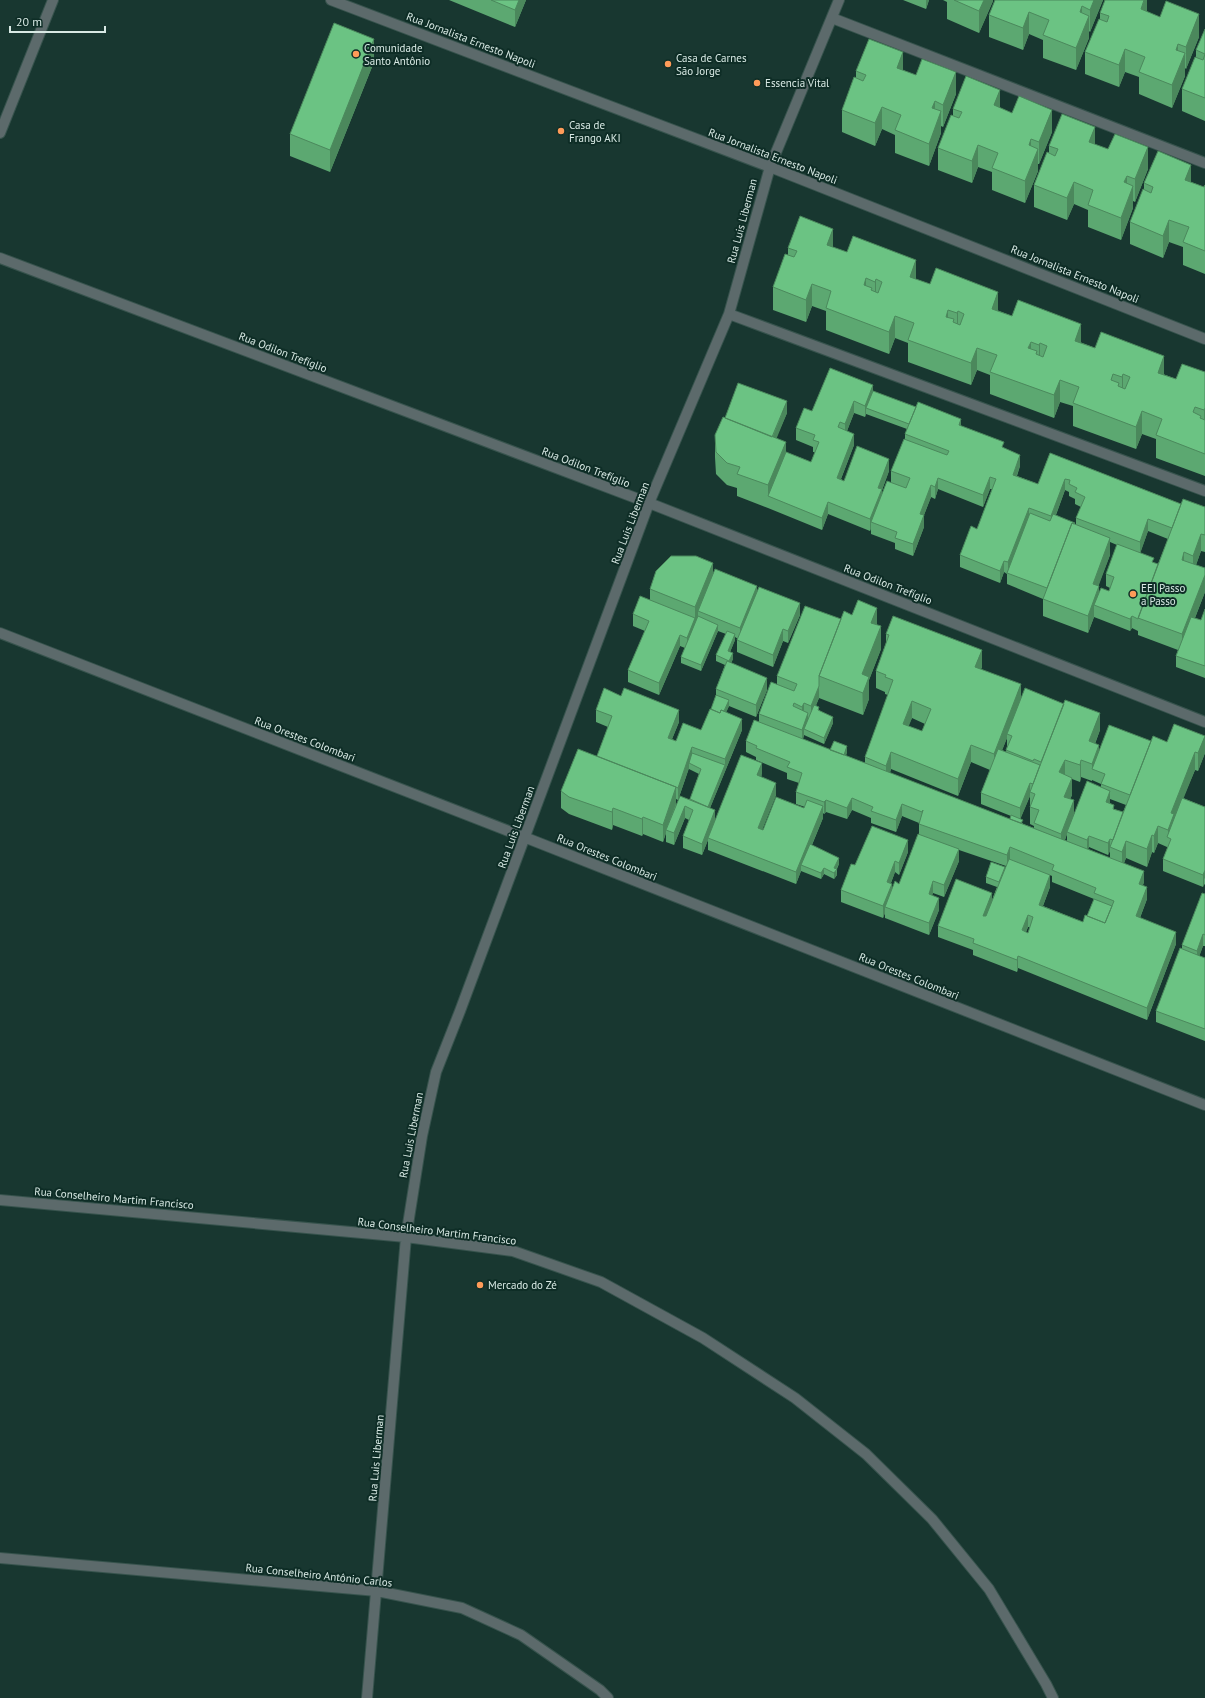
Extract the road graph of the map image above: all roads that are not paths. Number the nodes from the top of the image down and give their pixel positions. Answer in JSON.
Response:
{"nodes":[{"id":1,"x":53,"y":0,"type":"edge"},
{"id":2,"x":331,"y":0,"type":"edge"},
{"id":3,"x":839,"y":0,"type":"edge"},
{"id":4,"x":832,"y":18,"type":"junction"},
{"id":5,"x":0,"y":133,"type":"edge"},
{"id":6,"x":1205,"y":164,"type":"edge"},
{"id":7,"x":770,"y":166,"type":"junction"},
{"id":8,"x":0,"y":258,"type":"edge"},
{"id":9,"x":729,"y":314,"type":"junction"},
{"id":10,"x":1205,"y":338,"type":"edge"},
{"id":11,"x":1205,"y":491,"type":"edge"},
{"id":12,"x":649,"y":504,"type":"junction"},
{"id":13,"x":0,"y":633,"type":"edge"},
{"id":14,"x":1205,"y":722,"type":"edge"},
{"id":15,"x":524,"y":837,"type":"junction"},
{"id":16,"x":1205,"y":1105,"type":"edge"},
{"id":17,"x":0,"y":1200,"type":"edge"},
{"id":18,"x":406,"y":1237,"type":"junction"},
{"id":19,"x":0,"y":1558,"type":"edge"},
{"id":20,"x":377,"y":1591,"type":"junction"},
{"id":21,"x":367,"y":1698,"type":"edge"},
{"id":22,"x":608,"y":1698,"type":"edge"},
{"id":23,"x":1053,"y":1698,"type":"edge"}],
"edges":[{"from":1,"to":5,"type":"street"},
{"from":2,"to":7,"type":"street","name":"Rua Jornalista Ernesto Napoli"},
{"from":3,"to":4,"type":"street","name":"Rua Luis Liberman"},
{"from":4,"to":6,"type":"street"},
{"from":4,"to":7,"type":"street","name":"Rua Luis Liberman"},
{"from":7,"to":9,"type":"street","name":"Rua Luis Liberman"},
{"from":7,"to":10,"type":"street","name":"Rua Jornalista Ernesto Napoli"},
{"from":8,"to":12,"type":"street","name":"Rua Odilon Trefíglio"},
{"from":9,"to":11,"type":"street"},
{"from":9,"to":12,"type":"street","name":"Rua Luis Liberman"},
{"from":12,"to":14,"type":"street","name":"Rua Odilon Trefíglio"},
{"from":12,"to":15,"type":"street","name":"Rua Luis Liberman"},
{"from":13,"to":15,"type":"street","name":"Rua Orestes Colombari"},
{"from":15,"to":16,"type":"street","name":"Rua Orestes Colombari"},
{"from":15,"to":18,"type":"street","name":"Rua Luis Liberman"},
{"from":17,"to":18,"type":"street","name":"Rua Conselheiro Martim Francisco"},
{"from":18,"to":20,"type":"street","name":"Rua Luis Liberman"},
{"from":18,"to":23,"type":"street","name":"Rua Conselheiro Martim Francisco"},
{"from":19,"to":20,"type":"street","name":"Rua Conselheiro Antônio Carlos"},
{"from":20,"to":21,"type":"street","name":"Rua Luis Liberman"},
{"from":20,"to":22,"type":"street","name":"Rua Conselheiro Antônio Carlos"}]}
